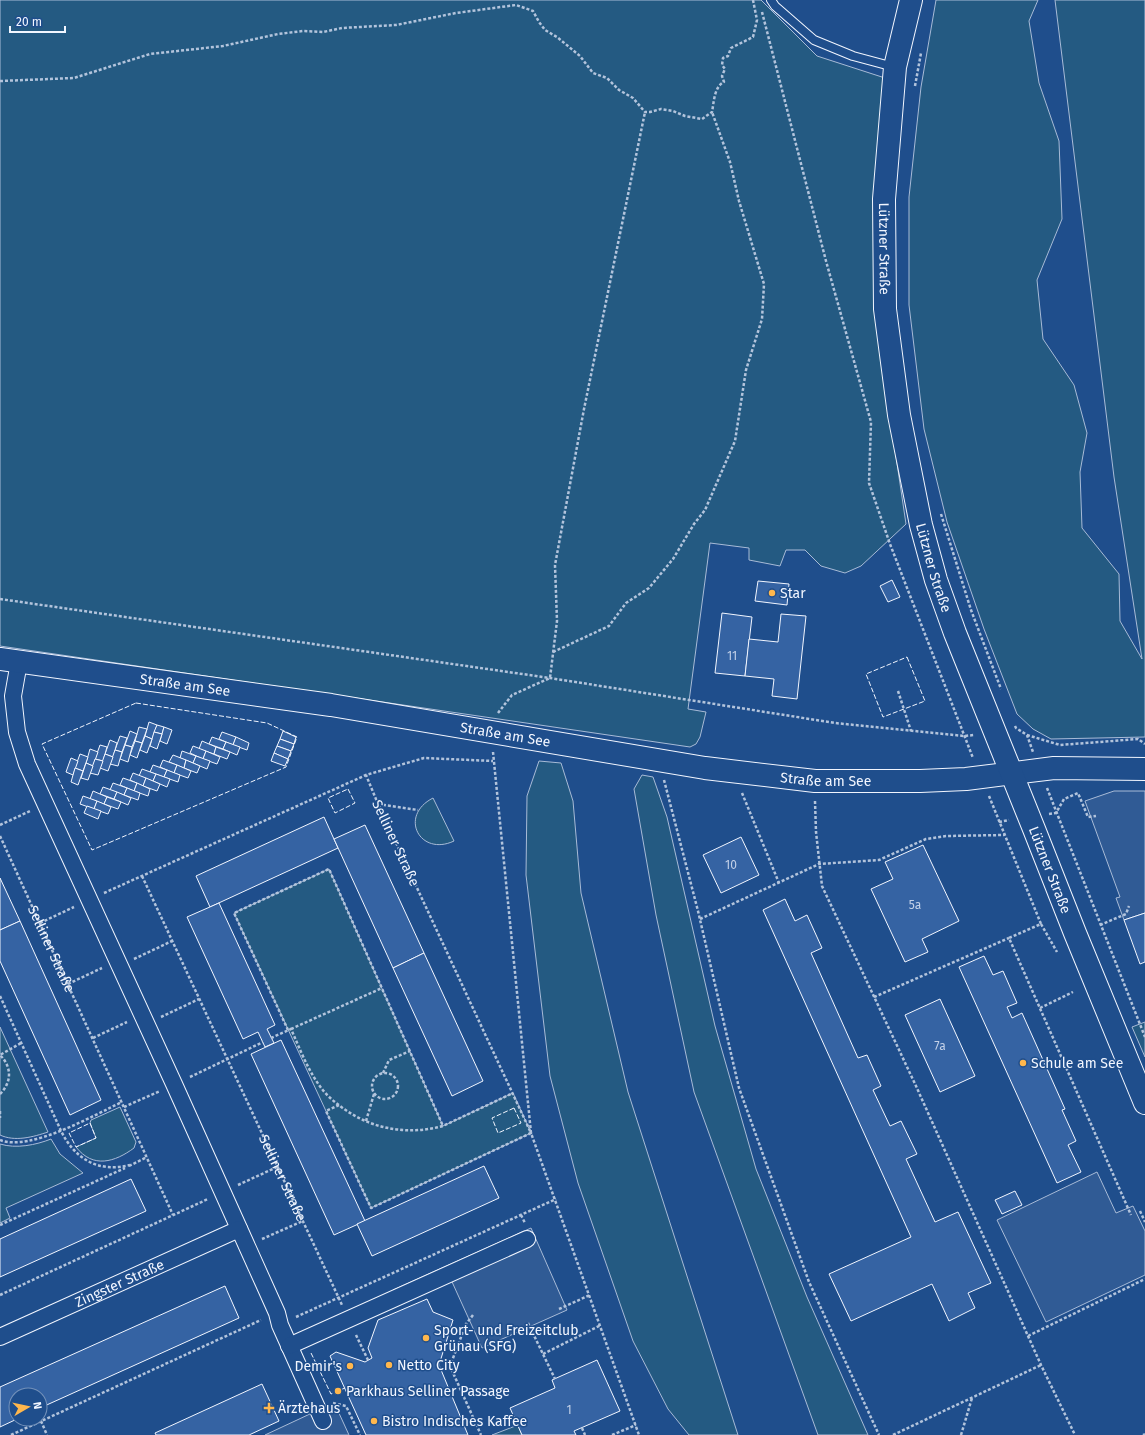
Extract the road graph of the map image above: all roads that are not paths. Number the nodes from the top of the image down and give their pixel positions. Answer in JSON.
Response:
{"nodes":[{"id":1,"x":771,"y":0,"type":"edge"},
{"id":2,"x":911,"y":0,"type":"edge"},
{"id":3,"x":895,"y":67,"type":"junction"},
{"id":4,"x":10,"y":660,"type":"edge"},
{"id":5,"x":1145,"y":769,"type":"edge"},
{"id":6,"x":1012,"y":774,"type":"junction"},
{"id":7,"x":1145,"y":1103,"type":"edge"},
{"id":8,"x":239,"y":1229,"type":"junction"},
{"id":9,"x":527,"y":1239,"type":"dead end"},
{"id":10,"x":0,"y":1337,"type":"edge"},
{"id":11,"x":290,"y":1346,"type":"junction"},
{"id":12,"x":323,"y":1421,"type":"dead end"}],
"edges":[{"from":1,"to":3,"type":"lane"},
{"from":2,"to":3,"type":"main road","name":"Lützner Straße"},
{"from":3,"to":6,"type":"main road","name":"Lützner Straße"},
{"from":4,"to":6,"type":"main road","name":"Straße am See"},
{"from":4,"to":8,"type":"street"},
{"from":5,"to":6,"type":"main road","name":"Straße am See"},
{"from":6,"to":7,"type":"main road","name":"Lützner Straße"},
{"from":8,"to":10,"type":"street","name":"Zingster Straße"},
{"from":8,"to":11,"type":"street"},
{"from":9,"to":11,"type":"street"},
{"from":11,"to":12,"type":"street"}]}
